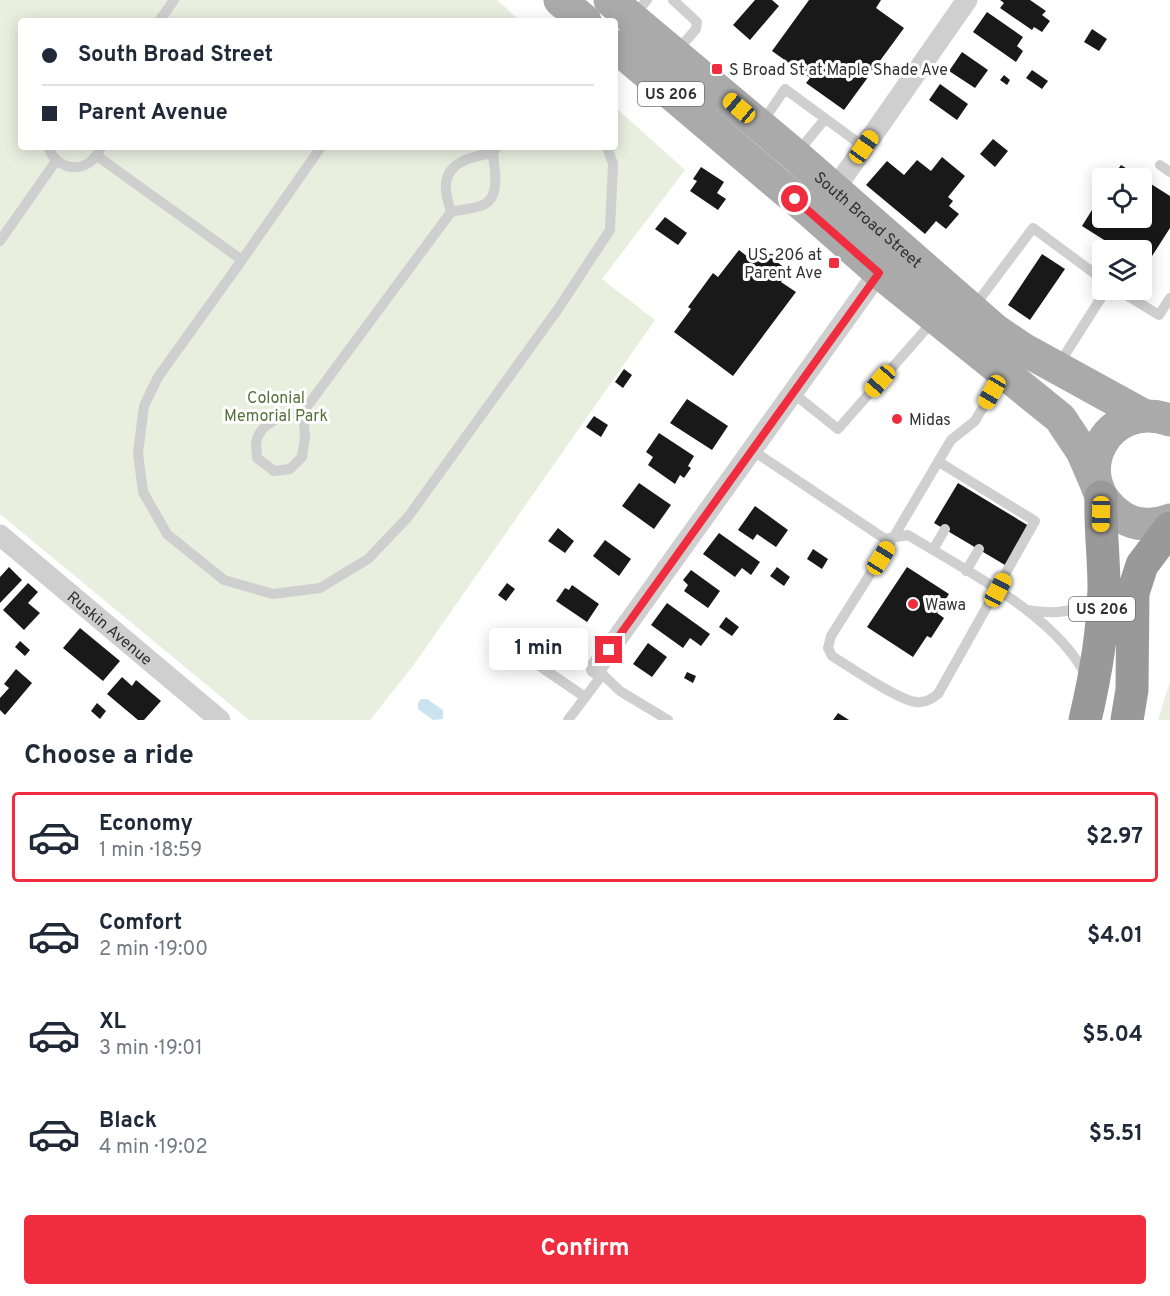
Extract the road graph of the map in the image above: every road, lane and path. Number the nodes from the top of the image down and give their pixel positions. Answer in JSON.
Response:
{"nodes":[{"id":1,"x":174,"y":0,"type":"edge"},
{"id":2,"x":560,"y":0,"type":"edge"},
{"id":3,"x":673,"y":0,"type":"edge"},
{"id":4,"x":967,"y":0,"type":"edge"},
{"id":5,"x":625,"y":4,"type":"edge"},
{"id":6,"x":161,"y":18,"type":"edge"},
{"id":7,"x":581,"y":18,"type":"edge"},
{"id":8,"x":618,"y":49,"type":"edge"},
{"id":9,"x":674,"y":54,"type":"junction"},
{"id":10,"x":825,"y":119,"type":"junction"},
{"id":11,"x":756,"y":122,"type":"junction"},
{"id":12,"x":864,"y":147,"type":"junction"},
{"id":13,"x":50,"y":150,"type":"edge"},
{"id":14,"x":319,"y":150,"type":"edge"},
{"id":15,"x":495,"y":150,"type":"edge"},
{"id":16,"x":608,"y":150,"type":"edge"},
{"id":17,"x":99,"y":151,"type":"edge"},
{"id":18,"x":795,"y":155,"type":"junction"},
{"id":19,"x":56,"y":161,"type":"junction"},
{"id":20,"x":1160,"y":165,"type":"dead end"},
{"id":21,"x":1170,"y":172,"type":"edge"},
{"id":22,"x":833,"y":187,"type":"junction"},
{"id":23,"x":451,"y":212,"type":"junction"},
{"id":24,"x":812,"y":213,"type":"junction"},
{"id":25,"x":0,"y":241,"type":"edge"},
{"id":26,"x":900,"y":248,"type":"junction"},
{"id":27,"x":242,"y":260,"type":"junction"},
{"id":28,"x":1092,"y":272,"type":"edge"},
{"id":29,"x":879,"y":273,"type":"junction"},
{"id":30,"x":1170,"y":298,"type":"edge"},
{"id":31,"x":1100,"y":300,"type":"edge"},
{"id":32,"x":1134,"y":300,"type":"edge"},
{"id":33,"x":971,"y":310,"type":"junction"},
{"id":34,"x":935,"y":318,"type":"junction"},
{"id":35,"x":1058,"y":367,"type":"junction"},
{"id":36,"x":1002,"y":373,"type":"junction"},
{"id":37,"x":793,"y":393,"type":"junction"},
{"id":38,"x":1157,"y":411,"type":"edge"},
{"id":39,"x":303,"y":412,"type":"junction"},
{"id":40,"x":752,"y":450,"type":"junction"},
{"id":41,"x":939,"y":462,"type":"junction"},
{"id":42,"x":1098,"y":489,"type":"junction"},
{"id":43,"x":1170,"y":520,"type":"edge"},
{"id":44,"x":1170,"y":528,"type":"edge"},
{"id":45,"x":945,"y":529,"type":"dead end"},
{"id":46,"x":0,"y":535,"type":"edge"},
{"id":47,"x":893,"y":538,"type":"junction"},
{"id":48,"x":979,"y":549,"type":"dead end"},
{"id":49,"x":933,"y":550,"type":"junction"},
{"id":50,"x":966,"y":571,"type":"junction"},
{"id":51,"x":1103,"y":578,"type":"junction"},
{"id":52,"x":998,"y":590,"type":"junction"},
{"id":53,"x":1027,"y":610,"type":"junction"},
{"id":54,"x":510,"y":646,"type":"dead end"},
{"id":55,"x":599,"y":671,"type":"junction"},
{"id":56,"x":1092,"y":689,"type":"junction"},
{"id":57,"x":585,"y":697,"type":"junction"},
{"id":58,"x":220,"y":720,"type":"edge"},
{"id":59,"x":568,"y":720,"type":"edge"},
{"id":60,"x":668,"y":720,"type":"edge"},
{"id":61,"x":1085,"y":720,"type":"edge"},
{"id":62,"x":1127,"y":720,"type":"edge"}],
"edges":[{"from":1,"to":6,"type":"lane"},
{"from":2,"to":7,"type":"main road"},
{"from":3,"to":9,"type":"lane"},
{"from":4,"to":12,"type":"street"},
{"from":5,"to":9,"type":"main road","name":"South Broad Street","number":"US 206"},
{"from":8,"to":24,"type":"main road","name":"South Broad Street","number":"US 206"},
{"from":9,"to":11,"type":"main road","name":"South Broad Street","number":"US 206"},
{"from":10,"to":11,"type":"lane"},
{"from":10,"to":12,"type":"lane"},
{"from":10,"to":18,"type":"lane"},
{"from":11,"to":18,"type":"main road","name":"South Broad Street","number":"US 206"},
{"from":12,"to":22,"type":"street"},
{"from":13,"to":19,"type":"lane"},
{"from":14,"to":27,"type":"lane"},
{"from":15,"to":23,"type":"lane"},
{"from":15,"to":23,"type":"lane"},
{"from":16,"to":27,"type":"lane"},
{"from":17,"to":19,"type":"lane"},
{"from":17,"to":27,"type":"lane"},
{"from":18,"to":22,"type":"main road","name":"South Broad Street","number":"US 206"},
{"from":19,"to":25,"type":"lane"},
{"from":20,"to":21,"type":"lane"},
{"from":22,"to":24,"type":"street"},
{"from":22,"to":26,"type":"main road","name":"South Broad Street","number":"US 206"},
{"from":23,"to":39,"type":"lane"},
{"from":24,"to":29,"type":"main road","name":"South Broad Street","number":"US 206"},
{"from":26,"to":29,"type":"street"},
{"from":26,"to":33,"type":"main road","name":"South Broad Street","number":"US 206"},
{"from":28,"to":33,"type":"lane"},
{"from":29,"to":34,"type":"main road","name":"South Broad Street","number":"US 206"},
{"from":29,"to":37,"type":"street"},
{"from":30,"to":32,"type":"lane"},
{"from":31,"to":35,"type":"lane"},
{"from":33,"to":35,"type":"main road","name":"South Broad Street","number":"US 206"},
{"from":34,"to":36,"type":"main road","name":"South Broad Street","number":"US 206"},
{"from":34,"to":37,"type":"lane"},
{"from":35,"to":38,"type":"main road","name":"South Broad Street","number":"US 206"},
{"from":36,"to":41,"type":"lane"},
{"from":36,"to":42,"type":"main road","name":"South Broad Street","number":"US 206"},
{"from":37,"to":40,"type":"street"},
{"from":38,"to":42,"type":"main road"},
{"from":39,"to":39,"type":"lane"},
{"from":40,"to":47,"type":"lane"},
{"from":40,"to":55,"type":"street"},
{"from":41,"to":47,"type":"lane"},
{"from":41,"to":52,"type":"lane"},
{"from":42,"to":43,"type":"main road"},
{"from":42,"to":51,"type":"highway","number":"US 206"},
{"from":44,"to":62,"type":"highway"},
{"from":45,"to":49,"type":"lane"},
{"from":46,"to":58,"type":"street","name":"Ruskin Avenue"},
{"from":47,"to":49,"type":"lane"},
{"from":47,"to":52,"type":"lane"},
{"from":48,"to":50,"type":"lane"},
{"from":49,"to":50,"type":"lane"},
{"from":50,"to":52,"type":"lane"},
{"from":51,"to":53,"type":"lane"},
{"from":51,"to":56,"type":"highway","number":"US 206"},
{"from":52,"to":53,"type":"lane"},
{"from":53,"to":56,"type":"lane"},
{"from":54,"to":57,"type":"lane"},
{"from":55,"to":57,"type":"lane"},
{"from":55,"to":60,"type":"lane"},
{"from":56,"to":61,"type":"highway","number":"US 206"},
{"from":57,"to":59,"type":"lane"}]}
